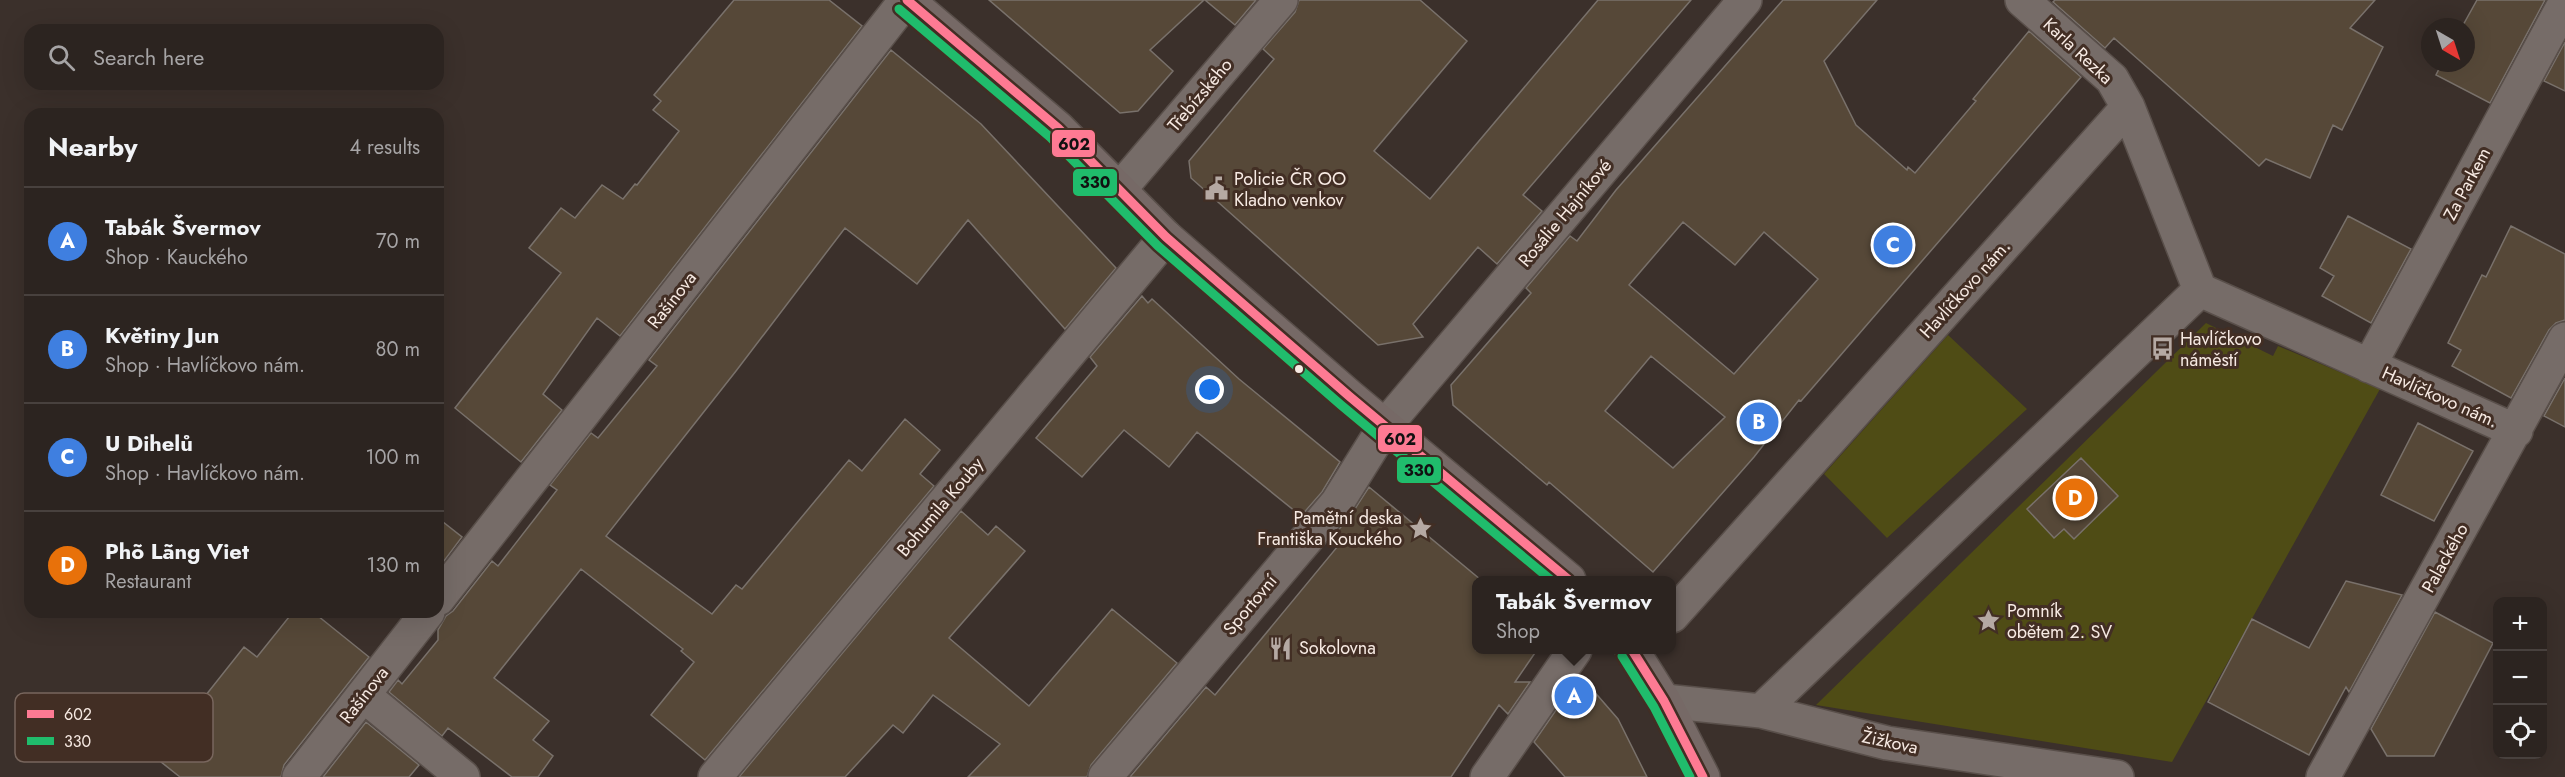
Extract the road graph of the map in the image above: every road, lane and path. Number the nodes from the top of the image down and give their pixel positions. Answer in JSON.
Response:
{"nodes":[{"id":1,"x":907,"y":0,"type":"edge"},
{"id":2,"x":1281,"y":0,"type":"edge"},
{"id":3,"x":1745,"y":0,"type":"edge"},
{"id":4,"x":2022,"y":0,"type":"edge"},
{"id":5,"x":2565,"y":3,"type":"edge"},
{"id":6,"x":2128,"y":107,"type":"junction"},
{"id":7,"x":1119,"y":190,"type":"junction"},
{"id":8,"x":1166,"y":237,"type":"junction"},
{"id":9,"x":2200,"y":290,"type":"junction"},
{"id":10,"x":2565,"y":339,"type":"edge"},
{"id":11,"x":2369,"y":366,"type":"junction"},
{"id":12,"x":1385,"y":426,"type":"junction"},
{"id":13,"x":2516,"y":431,"type":"junction"},
{"id":14,"x":1564,"y":576,"type":"edge"},
{"id":15,"x":444,"y":591,"type":"edge"},
{"id":16,"x":1676,"y":610,"type":"edge"},
{"id":17,"x":423,"y":618,"type":"edge"},
{"id":18,"x":1572,"y":654,"type":"edge"},
{"id":19,"x":1638,"y":654,"type":"edge"},
{"id":20,"x":363,"y":695,"type":"junction"},
{"id":21,"x":1664,"y":701,"type":"junction"},
{"id":22,"x":1761,"y":711,"type":"junction"},
{"id":23,"x":299,"y":777,"type":"edge"},
{"id":24,"x":463,"y":777,"type":"edge"},
{"id":25,"x":715,"y":777,"type":"edge"},
{"id":26,"x":1106,"y":777,"type":"edge"},
{"id":27,"x":1487,"y":777,"type":"edge"},
{"id":28,"x":1703,"y":777,"type":"edge"},
{"id":29,"x":2116,"y":777,"type":"edge"},
{"id":30,"x":2323,"y":777,"type":"edge"}],
"edges":[{"from":1,"to":7,"type":"main road"},
{"from":1,"to":15,"type":"street","name":"Rašínova"},
{"from":2,"to":7,"type":"street","name":"Třebízského"},
{"from":3,"to":12,"type":"street","name":"Rosálie Hajníkové"},
{"from":4,"to":6,"type":"street","name":"Karla Rezka"},
{"from":5,"to":11,"type":"street","name":"Za Parkem"},
{"from":6,"to":9,"type":"street"},
{"from":6,"to":16,"type":"street","name":"Havlíčkovo nám."},
{"from":7,"to":8,"type":"main road"},
{"from":8,"to":12,"type":"main road"},
{"from":8,"to":25,"type":"street","name":"Bohumila Kouby"},
{"from":9,"to":11,"type":"street","name":"Havlíčkovo nám."},
{"from":9,"to":22,"type":"street"},
{"from":10,"to":13,"type":"street","name":"Palackého"},
{"from":11,"to":13,"type":"street","name":"Havlíčkovo nám."},
{"from":12,"to":14,"type":"main road"},
{"from":12,"to":26,"type":"street","name":"Sportovní"},
{"from":13,"to":30,"type":"street","name":"Palackého"},
{"from":17,"to":20,"type":"street","name":"Rašínova"},
{"from":18,"to":27,"type":"street"},
{"from":19,"to":21,"type":"main road"},
{"from":20,"to":23,"type":"street","name":"Rašínova"},
{"from":20,"to":24,"type":"street"},
{"from":21,"to":22,"type":"street","name":"Žižkova"},
{"from":21,"to":28,"type":"main road"},
{"from":22,"to":29,"type":"street","name":"Žižkova"}]}
